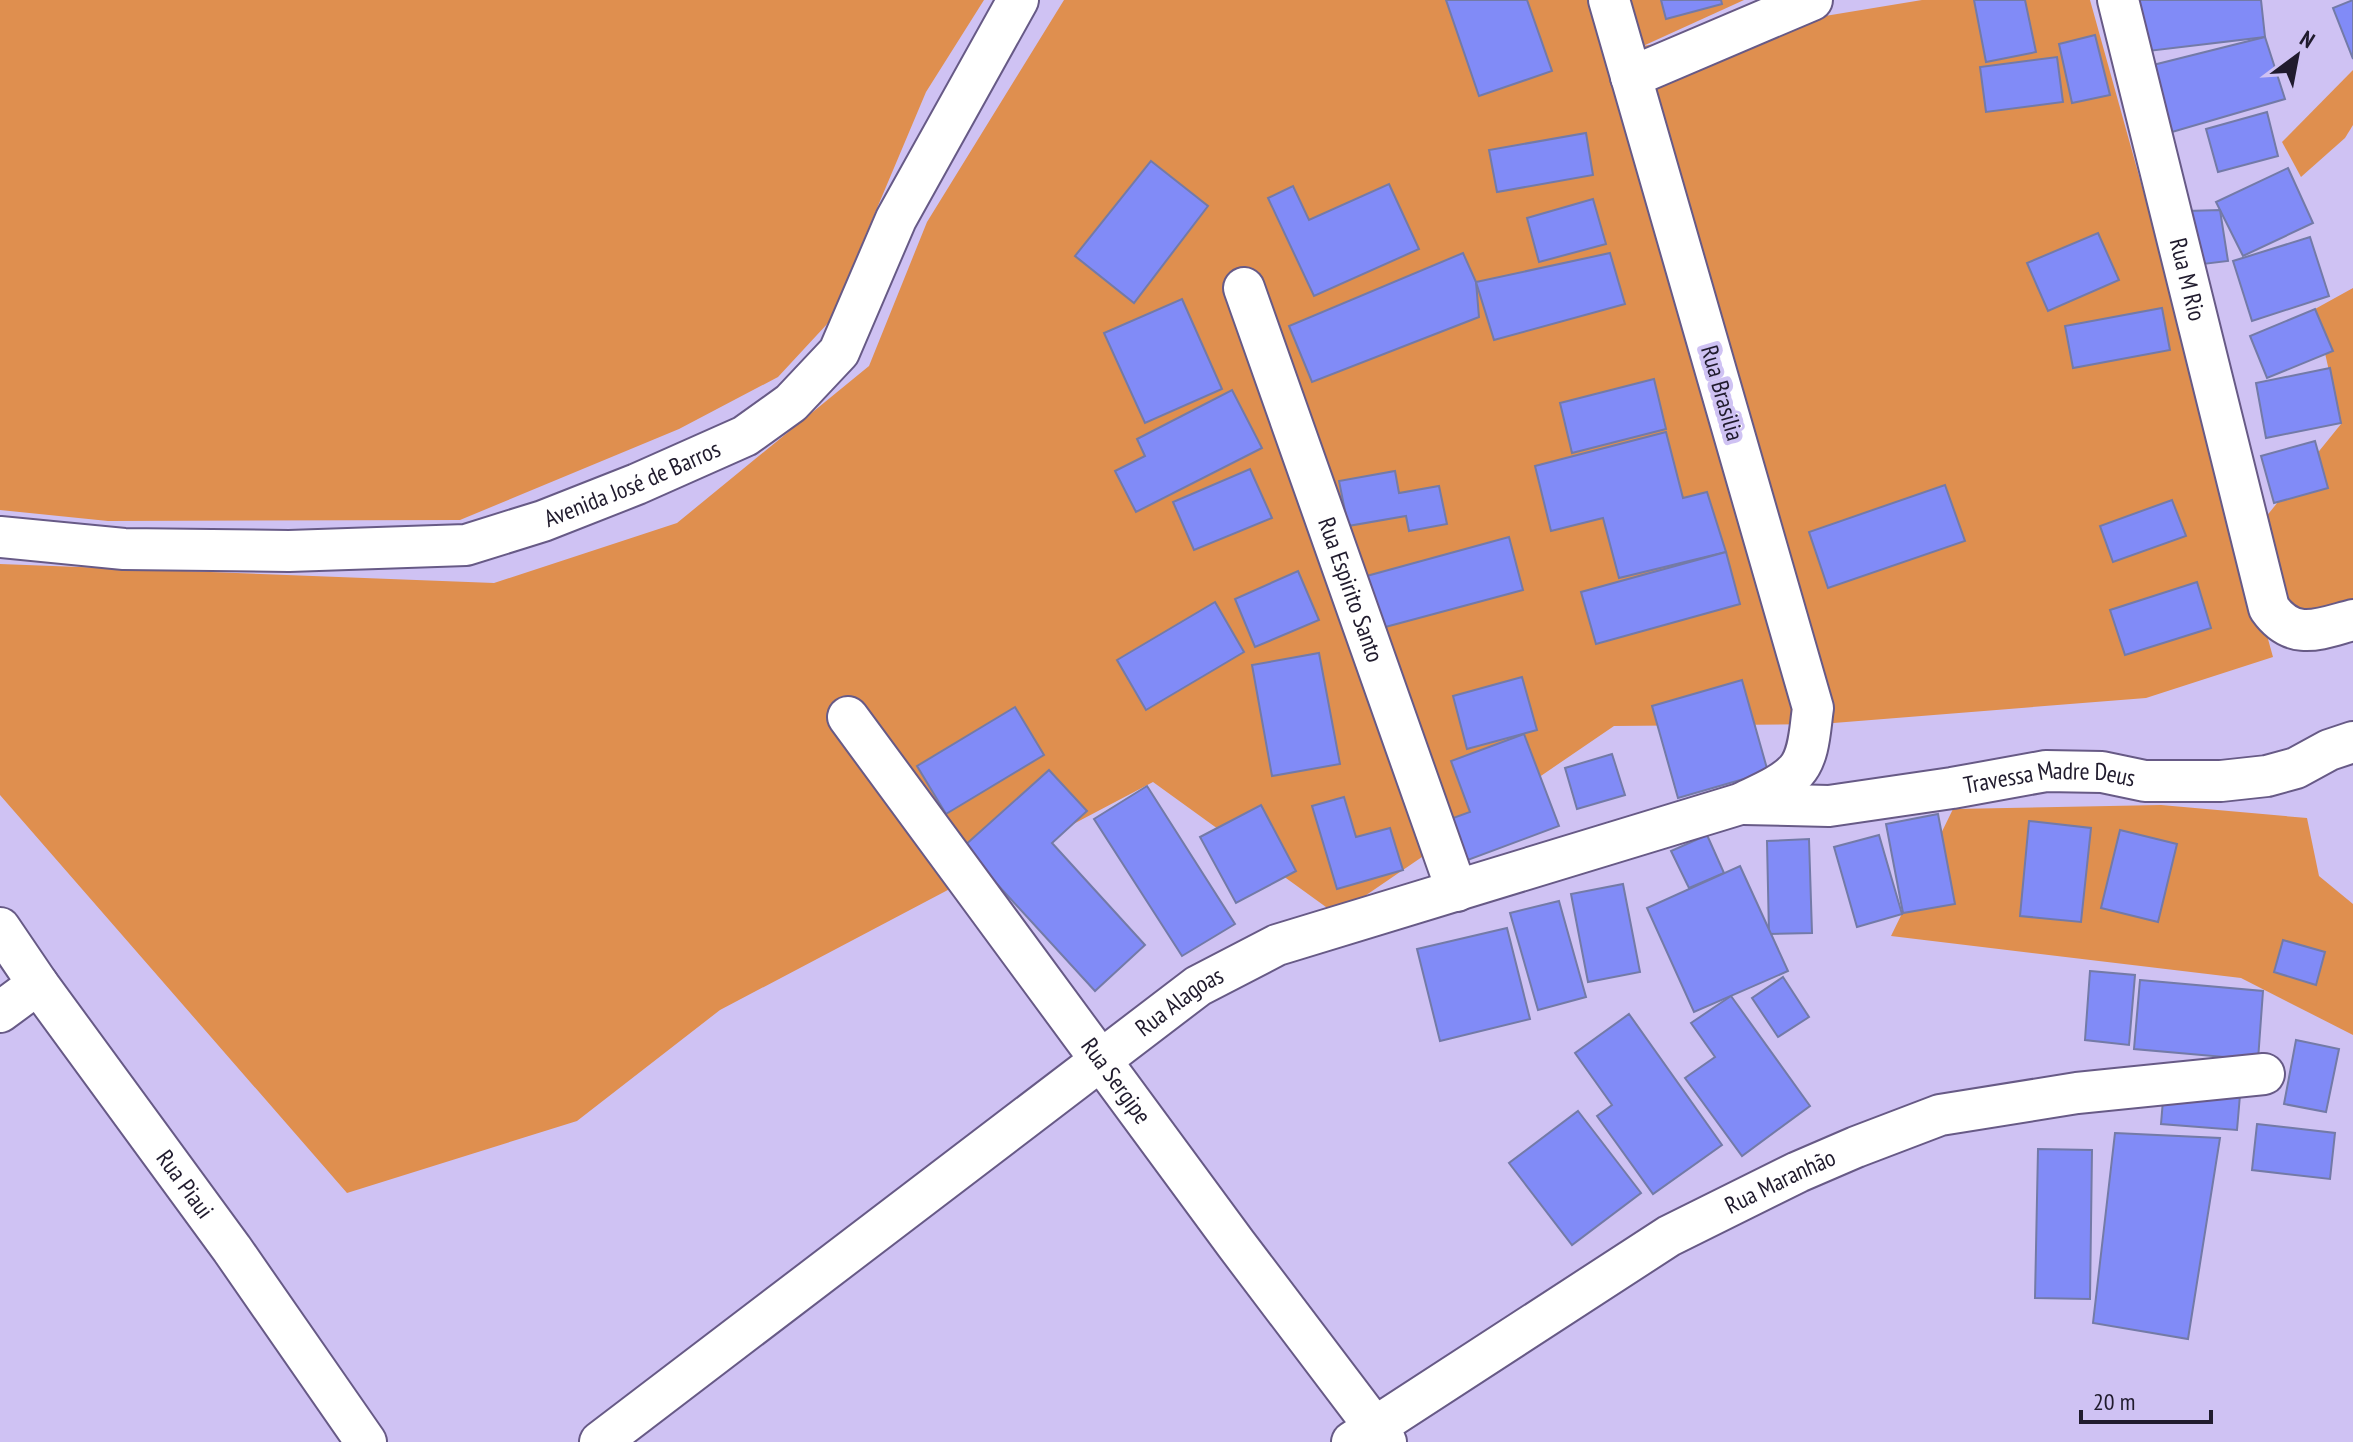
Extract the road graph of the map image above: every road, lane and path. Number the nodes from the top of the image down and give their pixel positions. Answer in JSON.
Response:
{"nodes":[{"id":1,"x":1018,"y":0,"type":"edge"},
{"id":2,"x":1609,"y":0,"type":"edge"},
{"id":3,"x":1812,"y":0,"type":"edge"},
{"id":4,"x":2118,"y":0,"type":"edge"},
{"id":5,"x":1631,"y":77,"type":"junction"},
{"id":6,"x":1244,"y":288,"type":"dead end"},
{"id":7,"x":0,"y":537,"type":"edge"},
{"id":8,"x":2353,"y":620,"type":"edge"},
{"id":9,"x":1813,"y":708,"type":"joint"},
{"id":10,"x":848,"y":717,"type":"dead end"},
{"id":11,"x":2353,"y":742,"type":"edge"},
{"id":12,"x":1740,"y":804,"type":"junction"},
{"id":13,"x":1457,"y":891,"type":"junction"},
{"id":14,"x":0,"y":928,"type":"edge"},
{"id":15,"x":38,"y":984,"type":"junction"},
{"id":16,"x":0,"y":1012,"type":"edge"},
{"id":17,"x":1100,"y":1059,"type":"junction"},
{"id":18,"x":2264,"y":1074,"type":"dead end"},
{"id":19,"x":1371,"y":1437,"type":"edge"},
{"id":20,"x":366,"y":1442,"type":"edge"},
{"id":21,"x":600,"y":1442,"type":"edge"}],
"edges":[{"from":1,"to":7,"type":"street","name":"Avenida José de Barros"},
{"from":2,"to":5,"type":"street","name":"Rua Brasilia"},
{"from":3,"to":5,"type":"street"},
{"from":4,"to":8,"type":"street","name":"Rua M Rio"},
{"from":5,"to":9,"type":"street","name":"Rua Brasilia"},
{"from":6,"to":13,"type":"street","name":"Rua Espirito Santo"},
{"from":9,"to":12,"type":"street","name":"Rua Alagoas"},
{"from":10,"to":17,"type":"street","name":"Rua Sergipe"},
{"from":11,"to":12,"type":"street","name":"Travessa Madre Deus"},
{"from":12,"to":13,"type":"street","name":"Rua Alagoas"},
{"from":13,"to":17,"type":"street","name":"Rua Alagoas"},
{"from":14,"to":15,"type":"street","name":"Rua Piaui"},
{"from":15,"to":16,"type":"street"},
{"from":15,"to":20,"type":"street","name":"Rua Piaui"},
{"from":17,"to":19,"type":"street","name":"Rua Sergipe"},
{"from":17,"to":21,"type":"street","name":"Rua Alagoas"},
{"from":18,"to":19,"type":"street","name":"Rua Maranhão"}]}
